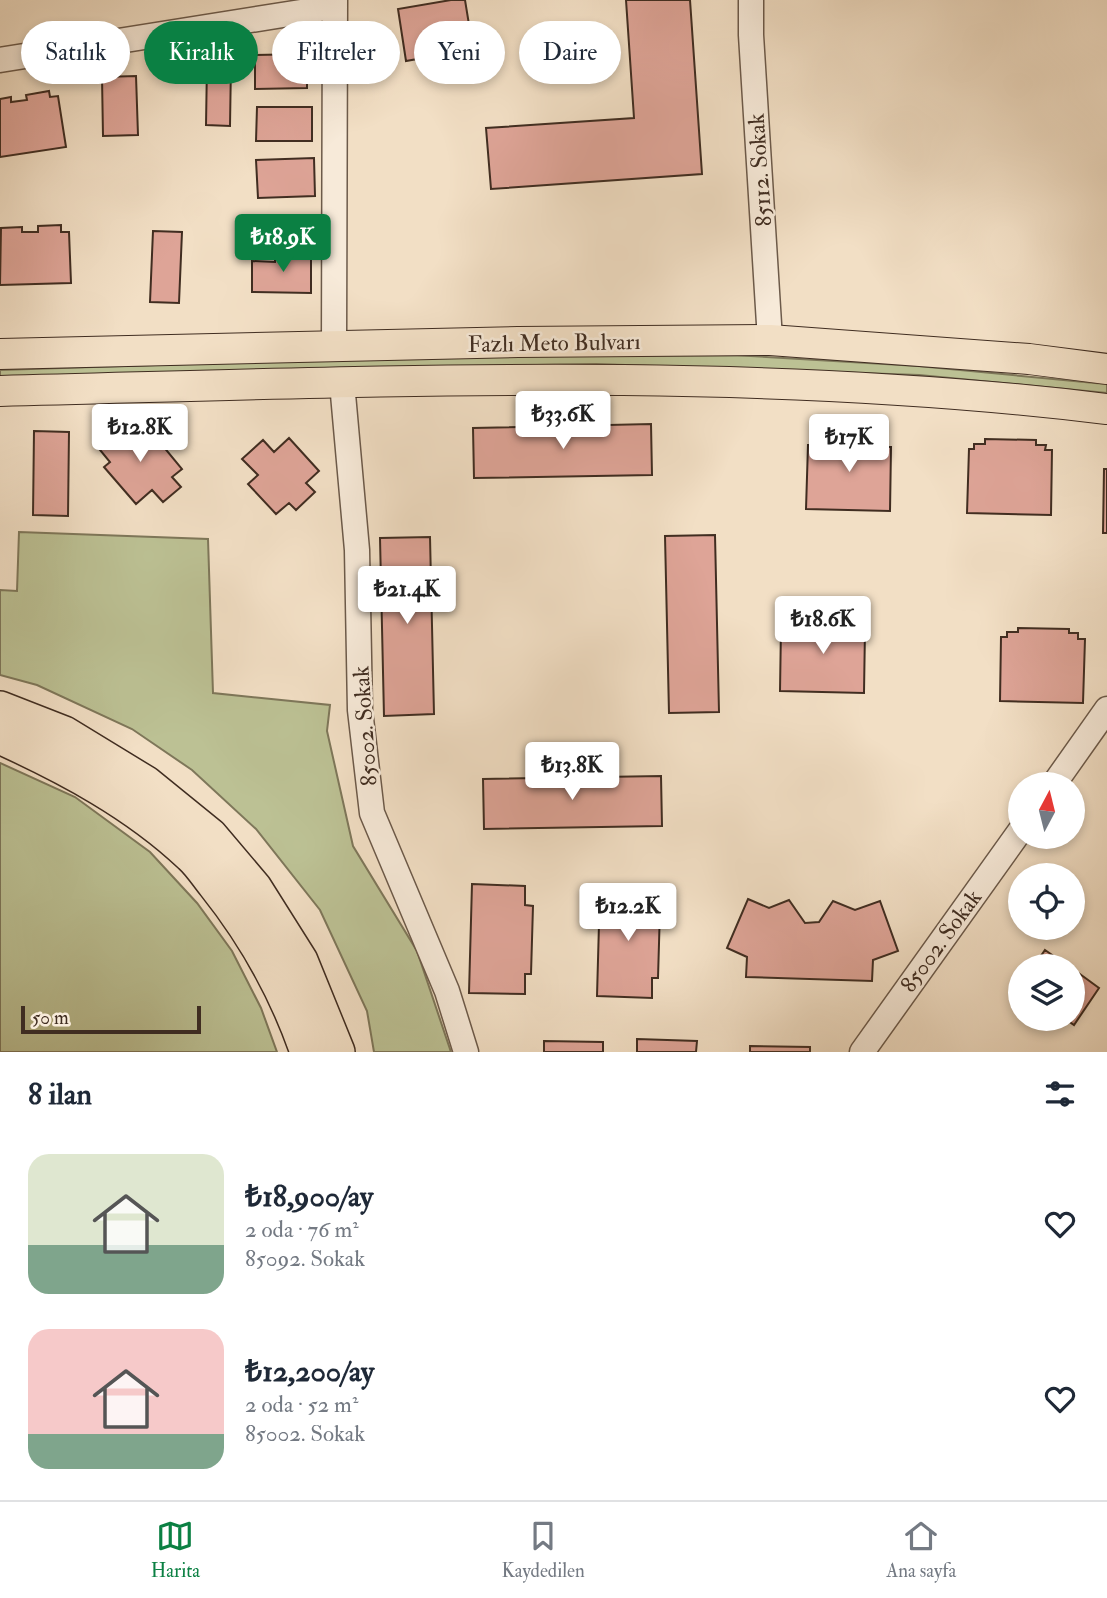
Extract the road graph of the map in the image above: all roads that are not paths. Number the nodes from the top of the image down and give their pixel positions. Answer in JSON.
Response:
{"nodes":[{"id":1,"x":335,"y":0,"type":"edge"},
{"id":2,"x":751,"y":0,"type":"edge"},
{"id":3,"x":0,"y":60,"type":"edge"},
{"id":4,"x":770,"y":340,"type":"junction"},
{"id":5,"x":334,"y":347,"type":"junction"},
{"id":6,"x":0,"y":354,"type":"edge"},
{"id":7,"x":1107,"y":369,"type":"edge"},
{"id":8,"x":342,"y":383,"type":"junction"},
{"id":9,"x":0,"y":391,"type":"edge"},
{"id":10,"x":1107,"y":409,"type":"edge"},
{"id":11,"x":0,"y":709,"type":"edge"},
{"id":12,"x":1107,"y":709,"type":"edge"},
{"id":13,"x":0,"y":736,"type":"edge"},
{"id":14,"x":1062,"y":772,"type":"edge"},
{"id":15,"x":1008,"y":848,"type":"edge"},
{"id":16,"x":308,"y":1052,"type":"edge"},
{"id":17,"x":337,"y":1052,"type":"edge"},
{"id":18,"x":466,"y":1052,"type":"edge"},
{"id":19,"x":862,"y":1052,"type":"edge"}],
"edges":[{"from":1,"to":3,"type":"street"},
{"from":1,"to":5,"type":"street"},
{"from":2,"to":4,"type":"street","name":"85112. Sokak"},
{"from":4,"to":5,"type":"main road","name":"Fazlı Meto Bulvarı"},
{"from":4,"to":7,"type":"main road","name":"Fazlı Meto Bulvarı"},
{"from":5,"to":6,"type":"main road","name":"Fazlı Meto Bulvarı"},
{"from":8,"to":9,"type":"main road","name":"Fazlı Meto Bulvarı"},
{"from":8,"to":10,"type":"main road","name":"Fazlı Meto Bulvarı"},
{"from":8,"to":18,"type":"street","name":"85002. Sokak"},
{"from":11,"to":17,"type":"highway"},
{"from":12,"to":14,"type":"street"},
{"from":13,"to":16,"type":"highway"},
{"from":15,"to":19,"type":"street","name":"85002. Sokak"}]}
